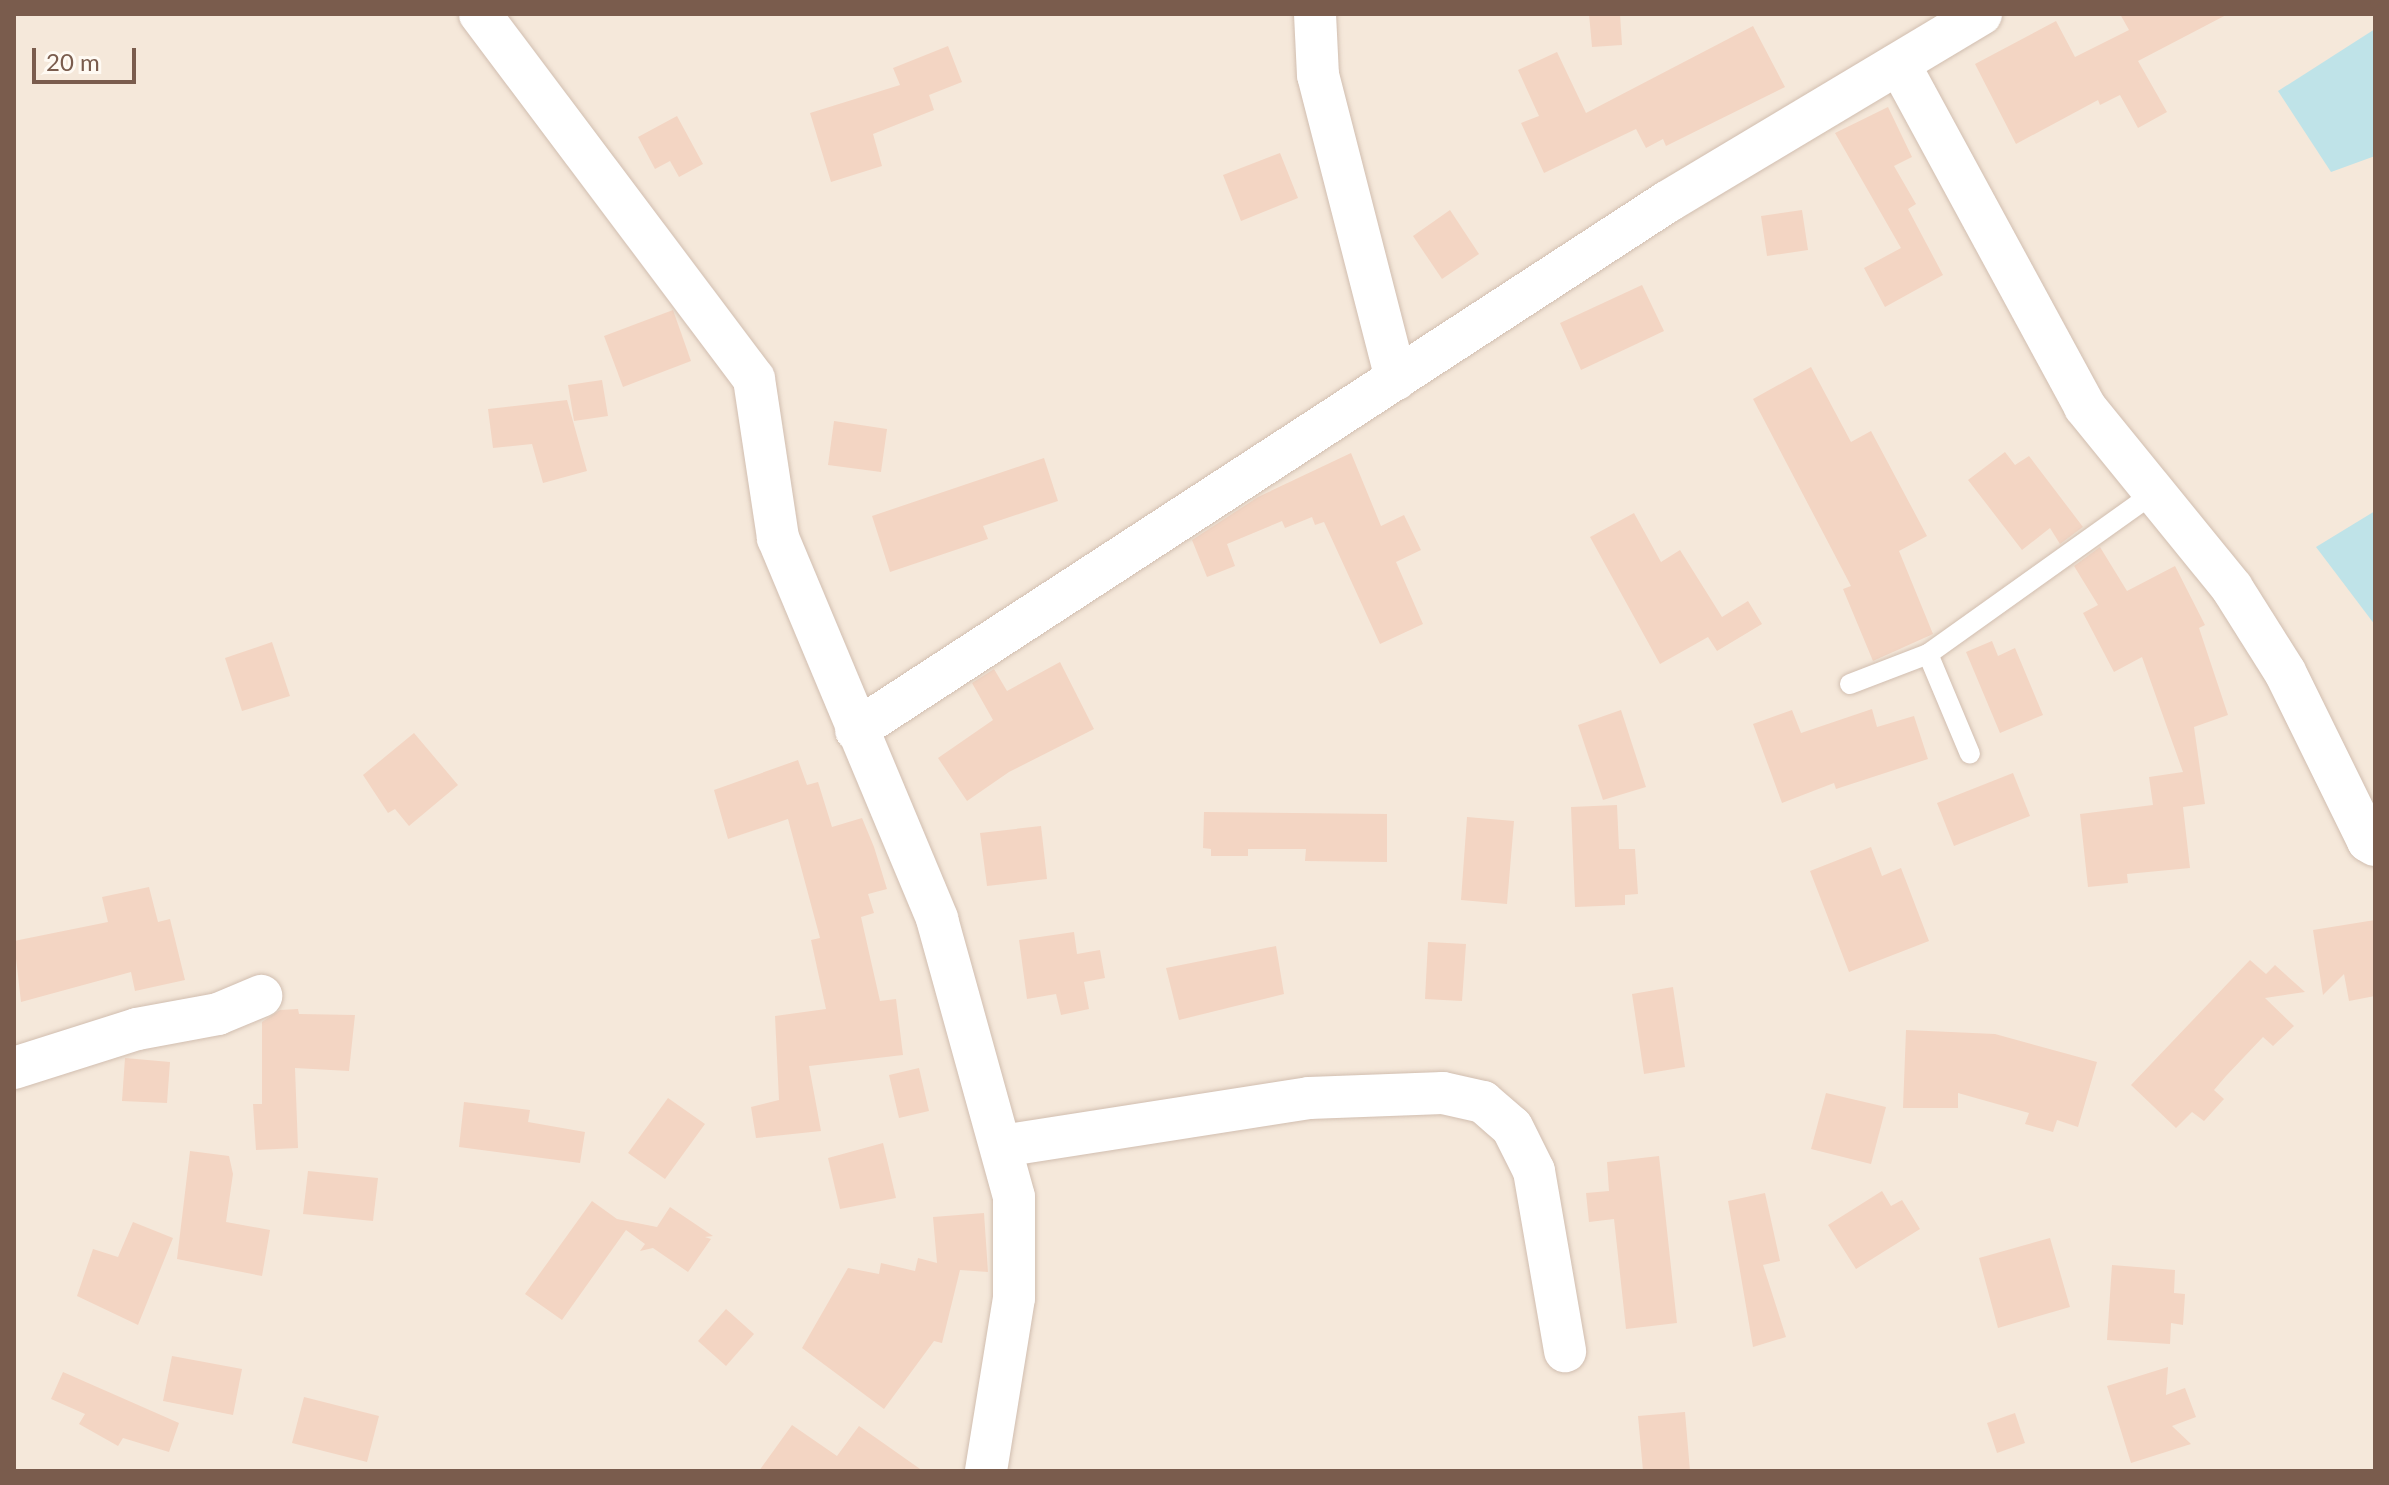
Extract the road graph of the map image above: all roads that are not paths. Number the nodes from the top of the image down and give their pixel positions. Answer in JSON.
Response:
{"nodes":[{"id":1,"x":480,"y":14,"type":"edge"},
{"id":2,"x":1315,"y":14,"type":"edge"},
{"id":3,"x":1981,"y":14,"type":"edge"},
{"id":4,"x":1899,"y":64,"type":"junction"},
{"id":5,"x":1396,"y":379,"type":"junction"},
{"id":6,"x":2154,"y":493,"type":"junction"},
{"id":7,"x":1928,"y":654,"type":"junction"},
{"id":8,"x":1850,"y":684,"type":"dead end"},
{"id":9,"x":856,"y":730,"type":"junction"},
{"id":10,"x":1970,"y":754,"type":"dead end"},
{"id":11,"x":2375,"y":845,"type":"edge"},
{"id":12,"x":261,"y":996,"type":"dead end"},
{"id":13,"x":14,"y":1068,"type":"edge"},
{"id":14,"x":1002,"y":1146,"type":"junction"},
{"id":15,"x":1565,"y":1351,"type":"dead end"},
{"id":16,"x":986,"y":1471,"type":"edge"}],
"edges":[{"from":1,"to":9,"type":"street"},
{"from":2,"to":5,"type":"street"},
{"from":3,"to":4,"type":"street"},
{"from":4,"to":5,"type":"street"},
{"from":4,"to":6,"type":"street"},
{"from":5,"to":9,"type":"street"},
{"from":6,"to":7,"type":"lane"},
{"from":6,"to":11,"type":"street"},
{"from":7,"to":8,"type":"lane"},
{"from":7,"to":10,"type":"lane"},
{"from":9,"to":14,"type":"street"},
{"from":12,"to":13,"type":"street"},
{"from":14,"to":15,"type":"street"},
{"from":14,"to":16,"type":"street"}]}
